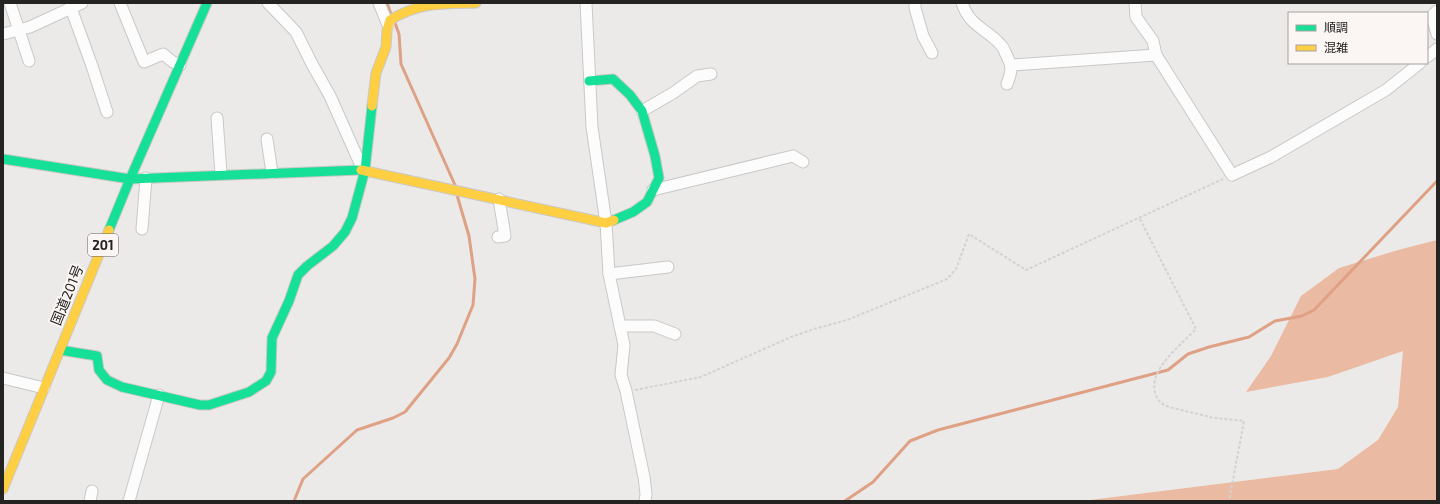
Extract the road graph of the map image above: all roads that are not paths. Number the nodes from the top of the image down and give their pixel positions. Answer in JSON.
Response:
{"nodes":[{"id":1,"x":10,"y":3,"type":"edge"},
{"id":2,"x":82,"y":3,"type":"edge"},
{"id":3,"x":120,"y":3,"type":"edge"},
{"id":4,"x":207,"y":3,"type":"edge"},
{"id":5,"x":268,"y":3,"type":"edge"},
{"id":6,"x":379,"y":3,"type":"edge"},
{"id":7,"x":476,"y":3,"type":"edge"},
{"id":8,"x":586,"y":3,"type":"edge"},
{"id":9,"x":915,"y":3,"type":"edge"},
{"id":10,"x":962,"y":3,"type":"edge"},
{"id":11,"x":1135,"y":3,"type":"edge"},
{"id":12,"x":71,"y":6,"type":"edge"},
{"id":13,"x":1437,"y":10,"type":"edge"},
{"id":14,"x":392,"y":20,"type":"junction"},
{"id":15,"x":19,"y":30,"type":"junction"},
{"id":16,"x":3,"y":34,"type":"edge"},
{"id":17,"x":1437,"y":34,"type":"edge"},
{"id":18,"x":1437,"y":49,"type":"edge"},
{"id":19,"x":932,"y":53,"type":"dead end"},
{"id":20,"x":1156,"y":56,"type":"junction"},
{"id":21,"x":1428,"y":56,"type":"edge"},
{"id":22,"x":29,"y":61,"type":"dead end"},
{"id":23,"x":1419,"y":64,"type":"edge"},
{"id":24,"x":180,"y":65,"type":"junction"},
{"id":25,"x":1012,"y":65,"type":"junction"},
{"id":26,"x":711,"y":74,"type":"dead end"},
{"id":27,"x":589,"y":81,"type":"junction"},
{"id":28,"x":1007,"y":84,"type":"dead end"},
{"id":29,"x":642,"y":111,"type":"junction"},
{"id":30,"x":108,"y":112,"type":"dead end"},
{"id":31,"x":217,"y":118,"type":"dead end"},
{"id":32,"x":267,"y":140,"type":"dead end"},
{"id":33,"x":3,"y":159,"type":"edge"},
{"id":34,"x":803,"y":162,"type":"dead end"},
{"id":35,"x":364,"y":170,"type":"junction"},
{"id":36,"x":272,"y":173,"type":"junction"},
{"id":37,"x":220,"y":174,"type":"junction"},
{"id":38,"x":130,"y":178,"type":"junction"},
{"id":39,"x":146,"y":178,"type":"junction"},
{"id":40,"x":653,"y":190,"type":"junction"},
{"id":41,"x":499,"y":199,"type":"junction"},
{"id":42,"x":606,"y":223,"type":"junction"},
{"id":43,"x":142,"y":229,"type":"dead end"},
{"id":44,"x":498,"y":237,"type":"dead end"},
{"id":45,"x":668,"y":267,"type":"dead end"},
{"id":46,"x":608,"y":274,"type":"junction"},
{"id":47,"x":620,"y":326,"type":"junction"},
{"id":48,"x":675,"y":334,"type":"dead end"},
{"id":49,"x":60,"y":350,"type":"junction"},
{"id":50,"x":3,"y":378,"type":"edge"},
{"id":51,"x":44,"y":388,"type":"junction"},
{"id":52,"x":159,"y":395,"type":"junction"},
{"id":53,"x":3,"y":489,"type":"edge"},
{"id":54,"x":129,"y":501,"type":"edge"},
{"id":55,"x":645,"y":501,"type":"edge"}],
"edges":[{"from":1,"to":15,"type":"street"},
{"from":2,"to":12,"type":"street"},
{"from":3,"to":24,"type":"street"},
{"from":4,"to":24,"type":"main road","name":"国道201号","number":"201"},
{"from":5,"to":35,"type":"street"},
{"from":6,"to":14,"type":"street"},
{"from":7,"to":14,"type":"main road"},
{"from":8,"to":27,"type":"street"},
{"from":9,"to":19,"type":"street"},
{"from":10,"to":25,"type":"street"},
{"from":11,"to":20,"type":"street"},
{"from":12,"to":15,"type":"street"},
{"from":12,"to":30,"type":"street"},
{"from":13,"to":17,"type":"street"},
{"from":14,"to":35,"type":"main road"},
{"from":15,"to":16,"type":"street"},
{"from":15,"to":22,"type":"street"},
{"from":18,"to":21,"type":"street"},
{"from":20,"to":23,"type":"street"},
{"from":20,"to":25,"type":"street"},
{"from":24,"to":38,"type":"main road","name":"国道201号","number":"201"},
{"from":25,"to":28,"type":"street"},
{"from":26,"to":29,"type":"street"},
{"from":27,"to":29,"type":"main road"},
{"from":27,"to":42,"type":"street"},
{"from":29,"to":40,"type":"main road"},
{"from":31,"to":37,"type":"street"},
{"from":32,"to":36,"type":"street"},
{"from":33,"to":38,"type":"main road"},
{"from":34,"to":40,"type":"street"},
{"from":35,"to":36,"type":"main road"},
{"from":35,"to":41,"type":"main road"},
{"from":35,"to":52,"type":"main road"},
{"from":36,"to":37,"type":"main road"},
{"from":37,"to":39,"type":"main road"},
{"from":38,"to":39,"type":"main road"},
{"from":38,"to":49,"type":"main road","name":"国道201号","number":"201"},
{"from":39,"to":43,"type":"street"},
{"from":40,"to":42,"type":"main road"},
{"from":41,"to":42,"type":"main road"},
{"from":41,"to":44,"type":"street"},
{"from":42,"to":46,"type":"street"},
{"from":45,"to":46,"type":"street"},
{"from":46,"to":47,"type":"street"},
{"from":47,"to":48,"type":"street"},
{"from":47,"to":55,"type":"street"},
{"from":49,"to":51,"type":"main road","name":"国道201号","number":"201"},
{"from":49,"to":52,"type":"main road"},
{"from":50,"to":51,"type":"street"},
{"from":51,"to":53,"type":"main road","name":"国道201号","number":"201"},
{"from":52,"to":54,"type":"street"}]}
